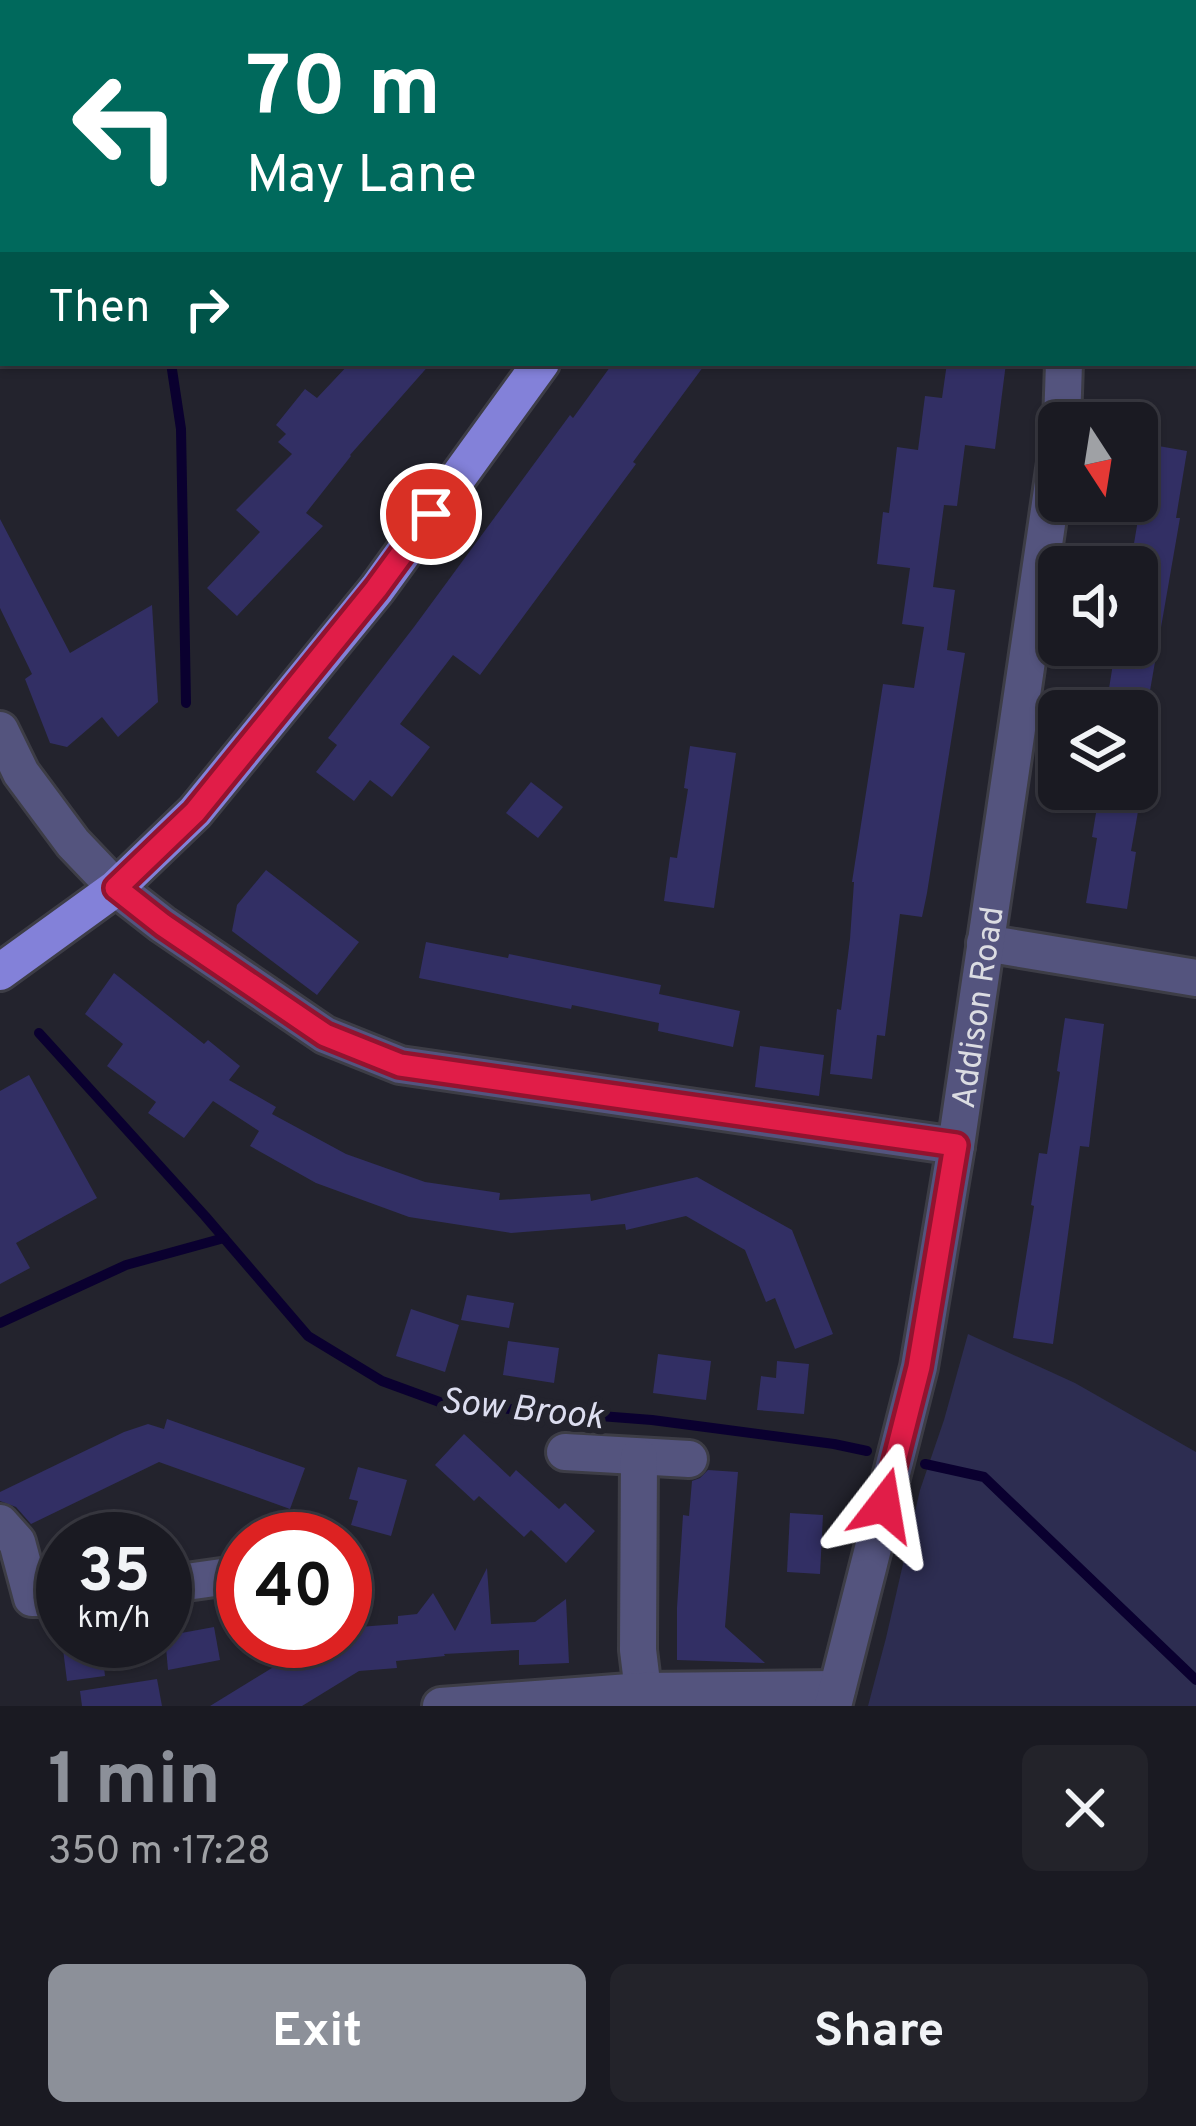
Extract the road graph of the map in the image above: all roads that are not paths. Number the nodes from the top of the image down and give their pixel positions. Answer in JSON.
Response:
{"nodes":[{"id":1,"x":539,"y":366,"type":"edge"},
{"id":2,"x":1064,"y":366,"type":"edge"},
{"id":3,"x":1063,"y":402,"type":"edge"},
{"id":4,"x":1047,"y":522,"type":"edge"},
{"id":5,"x":0,"y":730,"type":"edge"},
{"id":6,"x":116,"y":888,"type":"junction"},
{"id":7,"x":986,"y":943,"type":"junction"},
{"id":8,"x":0,"y":972,"type":"edge"},
{"id":9,"x":1196,"y":978,"type":"edge"},
{"id":10,"x":956,"y":1145,"type":"junction"},
{"id":11,"x":566,"y":1452,"type":"dead end"},
{"id":12,"x":639,"y":1456,"type":"junction"},
{"id":13,"x":688,"y":1459,"type":"dead end"},
{"id":14,"x":0,"y":1522,"type":"edge"},
{"id":15,"x":36,"y":1598,"type":"edge"},
{"id":16,"x":643,"y":1690,"type":"junction"},
{"id":17,"x":835,"y":1697,"type":"edge"},
{"id":18,"x":441,"y":1706,"type":"edge"}],
"edges":[{"from":1,"to":6,"type":"main road"},
{"from":2,"to":3,"type":"street"},
{"from":4,"to":7,"type":"street","name":"Addison Road"},
{"from":5,"to":6,"type":"street"},
{"from":6,"to":8,"type":"main road"},
{"from":6,"to":10,"type":"street"},
{"from":7,"to":9,"type":"street"},
{"from":7,"to":10,"type":"street","name":"Addison Road"},
{"from":10,"to":17,"type":"street","name":"Addison Road"},
{"from":11,"to":12,"type":"street"},
{"from":12,"to":13,"type":"street"},
{"from":12,"to":16,"type":"street"},
{"from":14,"to":15,"type":"street"},
{"from":16,"to":17,"type":"street"},
{"from":16,"to":18,"type":"street"}]}
